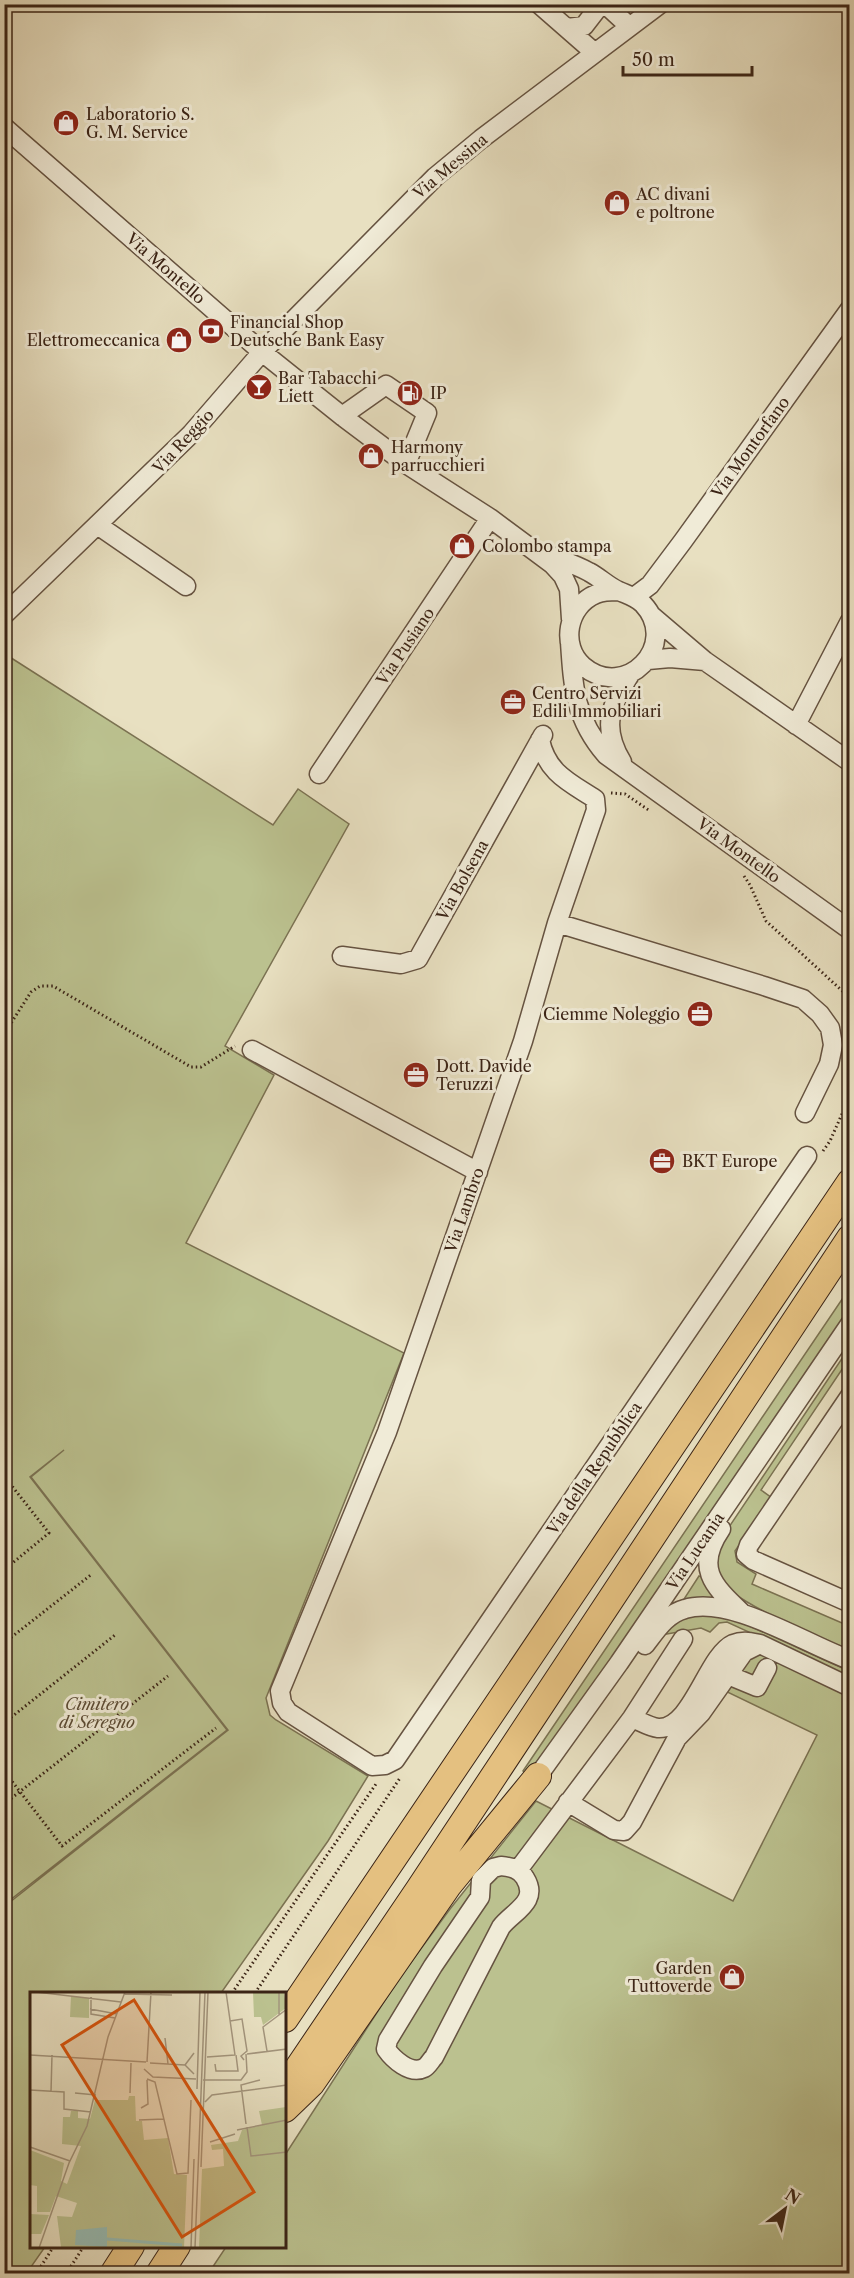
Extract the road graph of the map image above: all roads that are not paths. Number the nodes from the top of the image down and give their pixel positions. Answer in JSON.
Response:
{"nodes":[{"id":1,"x":539,"y":4,"type":"edge"},
{"id":2,"x":603,"y":4,"type":"edge"},
{"id":3,"x":660,"y":4,"type":"edge"},
{"id":4,"x":630,"y":27,"type":"junction"},
{"id":5,"x":567,"y":28,"type":"junction"},
{"id":6,"x":595,"y":52,"type":"junction"},
{"id":7,"x":4,"y":127,"type":"edge"},
{"id":8,"x":849,"y":309,"type":"edge"},
{"id":9,"x":262,"y":352,"type":"junction"},
{"id":10,"x":342,"y":416,"type":"junction"},
{"id":11,"x":405,"y":464,"type":"junction"},
{"id":12,"x":490,"y":518,"type":"junction"},
{"id":13,"x":99,"y":526,"type":"junction"},
{"id":14,"x":536,"y":550,"type":"junction"},
{"id":15,"x":186,"y":585,"type":"dead end"},
{"id":16,"x":4,"y":590,"type":"edge"},
{"id":17,"x":20,"y":601,"type":"junction"},
{"id":18,"x":637,"y":602,"type":"junction"},
{"id":19,"x":4,"y":615,"type":"edge"},
{"id":20,"x":571,"y":619,"type":"junction"},
{"id":21,"x":849,"y":621,"type":"edge"},
{"id":22,"x":570,"y":642,"type":"junction"},
{"id":23,"x":648,"y":660,"type":"junction"},
{"id":24,"x":705,"y":661,"type":"junction"},
{"id":25,"x":631,"y":673,"type":"junction"},
{"id":26,"x":796,"y":725,"type":"junction"},
{"id":27,"x":849,"y":762,"type":"edge"},
{"id":28,"x":628,"y":771,"type":"junction"},
{"id":29,"x":319,"y":774,"type":"dead end"},
{"id":30,"x":595,"y":799,"type":"joint"},
{"id":31,"x":557,"y":923,"type":"junction"},
{"id":32,"x":849,"y":930,"type":"edge"},
{"id":33,"x":342,"y":956,"type":"dead end"},
{"id":34,"x":252,"y":1050,"type":"road end"},
{"id":35,"x":805,"y":1113,"type":"dead end"},
{"id":36,"x":807,"y":1156,"type":"dead end"},
{"id":37,"x":849,"y":1171,"type":"edge"},
{"id":38,"x":478,"y":1172,"type":"junction"},
{"id":39,"x":844,"y":1191,"type":"edge"},
{"id":40,"x":849,"y":1238,"type":"edge"},
{"id":41,"x":849,"y":1324,"type":"edge"},
{"id":42,"x":849,"y":1337,"type":"edge"},
{"id":43,"x":824,"y":1361,"type":"junction"},
{"id":44,"x":849,"y":1396,"type":"edge"},
{"id":45,"x":849,"y":1603,"type":"edge"},
{"id":46,"x":742,"y":1613,"type":"junction"},
{"id":47,"x":683,"y":1639,"type":"dead end"},
{"id":48,"x":760,"y":1644,"type":"junction"},
{"id":49,"x":849,"y":1660,"type":"edge"},
{"id":50,"x":767,"y":1668,"type":"dead end"},
{"id":51,"x":728,"y":1675,"type":"junction"},
{"id":52,"x":849,"y":1687,"type":"edge"},
{"id":53,"x":280,"y":1691,"type":"joint"},
{"id":54,"x":632,"y":1718,"type":"junction"},
{"id":55,"x":538,"y":1776,"type":"junction"},
{"id":56,"x":568,"y":1802,"type":"junction"},
{"id":57,"x":518,"y":1870,"type":"junction"},
{"id":58,"x":286,"y":2018,"type":"edge"},
{"id":59,"x":286,"y":2086,"type":"edge"},
{"id":60,"x":286,"y":2108,"type":"edge"},
{"id":61,"x":130,"y":2248,"type":"edge"},
{"id":62,"x":176,"y":2248,"type":"edge"},
{"id":63,"x":113,"y":2274,"type":"edge"},
{"id":64,"x":159,"y":2274,"type":"edge"}],
"edges":[{"from":1,"to":5,"type":"street"},
{"from":2,"to":4,"type":"street"},
{"from":2,"to":5,"type":"street"},
{"from":3,"to":4,"type":"street","name":"Via Messina"},
{"from":4,"to":6,"type":"street","name":"Via Messina"},
{"from":5,"to":6,"type":"street"},
{"from":6,"to":9,"type":"street","name":"Via Messina"},
{"from":7,"to":9,"type":"street","name":"Via Montello"},
{"from":8,"to":18,"type":"street","name":"Via Montorfano"},
{"from":9,"to":10,"type":"street","name":"Via Montello"},
{"from":9,"to":13,"type":"street","name":"Via Reggio"},
{"from":10,"to":11,"type":"street","name":"Via Montello"},
{"from":10,"to":11,"type":"street"},
{"from":11,"to":12,"type":"street","name":"Via Montello"},
{"from":12,"to":14,"type":"street","name":"Via Montello"},
{"from":12,"to":29,"type":"street","name":"Via Pusiano"},
{"from":13,"to":15,"type":"street"},
{"from":13,"to":17,"type":"street","name":"Via Reggio"},
{"from":14,"to":18,"type":"street","name":"Via Montello"},
{"from":14,"to":20,"type":"street","name":"Via Montello"},
{"from":16,"to":17,"type":"street"},
{"from":17,"to":19,"type":"street","name":"Via Reggio"},
{"from":18,"to":20,"type":"street"},
{"from":18,"to":23,"type":"street"},
{"from":18,"to":24,"type":"street","name":"Via Montello"},
{"from":20,"to":22,"type":"street"},
{"from":21,"to":26,"type":"street"},
{"from":22,"to":25,"type":"street"},
{"from":22,"to":28,"type":"street","name":"Via Montello"},
{"from":23,"to":24,"type":"street"},
{"from":23,"to":25,"type":"street"},
{"from":24,"to":26,"type":"street","name":"Via Montello"},
{"from":25,"to":28,"type":"street","name":"Via Montello"},
{"from":26,"to":27,"type":"street","name":"Via Montello"},
{"from":28,"to":32,"type":"street","name":"Via Montello"},
{"from":30,"to":31,"type":"street","name":"Via Lambro"},
{"from":30,"to":33,"type":"street","name":"Via Bolsena"},
{"from":31,"to":35,"type":"street"},
{"from":31,"to":38,"type":"street","name":"Via Lambro"},
{"from":34,"to":38,"type":"street"},
{"from":36,"to":53,"type":"street","name":"Via della Repubblica"},
{"from":37,"to":39,"type":"highway"},
{"from":38,"to":53,"type":"street","name":"Via Lambro"},
{"from":39,"to":58,"type":"highway"},
{"from":40,"to":59,"type":"highway"},
{"from":41,"to":43,"type":"street","name":"Via Lucania"},
{"from":42,"to":43,"type":"street"},
{"from":43,"to":46,"type":"street"},
{"from":43,"to":55,"type":"street","name":"Via Lucania"},
{"from":44,"to":45,"type":"street"},
{"from":46,"to":49,"type":"street"},
{"from":46,"to":55,"type":"street"},
{"from":47,"to":54,"type":"street"},
{"from":48,"to":51,"type":"street"},
{"from":48,"to":52,"type":"street"},
{"from":48,"to":54,"type":"street"},
{"from":50,"to":51,"type":"street"},
{"from":51,"to":56,"type":"street"},
{"from":54,"to":56,"type":"street"},
{"from":55,"to":60,"type":"highway"},
{"from":56,"to":57,"type":"street"},
{"from":57,"to":57,"type":"street"},
{"from":61,"to":63,"type":"highway"},
{"from":62,"to":64,"type":"highway"}]}
